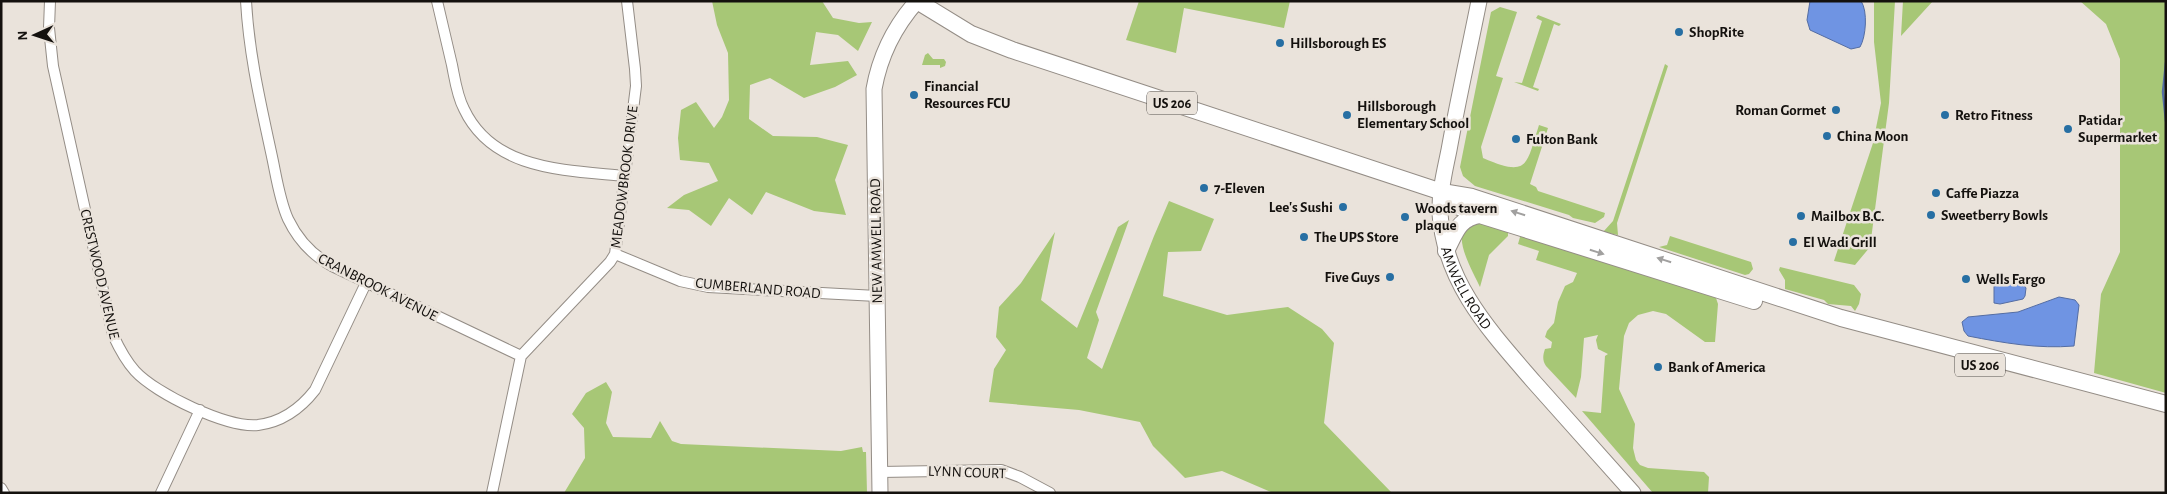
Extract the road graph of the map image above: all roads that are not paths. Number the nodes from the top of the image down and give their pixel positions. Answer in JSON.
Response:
{"nodes":[{"id":1,"x":50,"y":1,"type":"edge"},
{"id":2,"x":246,"y":1,"type":"edge"},
{"id":3,"x":437,"y":1,"type":"edge"},
{"id":4,"x":626,"y":1,"type":"edge"},
{"id":5,"x":917,"y":1,"type":"edge"},
{"id":6,"x":1479,"y":1,"type":"edge"},
{"id":7,"x":625,"y":176,"type":"junction"},
{"id":8,"x":1442,"y":192,"type":"junction"},
{"id":9,"x":1480,"y":215,"type":"junction"},
{"id":10,"x":1446,"y":251,"type":"junction"},
{"id":11,"x":615,"y":254,"type":"junction"},
{"id":12,"x":366,"y":283,"type":"junction"},
{"id":13,"x":877,"y":296,"type":"junction"},
{"id":14,"x":521,"y":356,"type":"junction"},
{"id":15,"x":2166,"y":404,"type":"edge"},
{"id":16,"x":200,"y":410,"type":"junction"},
{"id":17,"x":2166,"y":412,"type":"edge"},
{"id":18,"x":880,"y":472,"type":"junction"},
{"id":19,"x":1,"y":488,"type":"edge"},
{"id":20,"x":4,"y":493,"type":"edge"},
{"id":21,"x":161,"y":493,"type":"edge"},
{"id":22,"x":492,"y":493,"type":"edge"},
{"id":23,"x":880,"y":493,"type":"edge"},
{"id":24,"x":1050,"y":493,"type":"edge"},
{"id":25,"x":1633,"y":493,"type":"edge"}],
"edges":[{"from":1,"to":16,"type":"street","name":"CRESTWOOD AVENUE"},
{"from":2,"to":12,"type":"street","name":"CRANBROOK AVENUE"},
{"from":3,"to":7,"type":"street"},
{"from":4,"to":7,"type":"street","name":"MEADOWBROOK DRIVE"},
{"from":5,"to":8,"type":"main road","number":"US 206"},
{"from":5,"to":13,"type":"main road","name":"NEW AMWELL ROAD"},
{"from":6,"to":8,"type":"main road","name":"AMWELL ROAD"},
{"from":7,"to":11,"type":"street","name":"MEADOWBROOK DRIVE"},
{"from":8,"to":9,"type":"main road","number":"US 206"},
{"from":8,"to":10,"type":"main road","name":"AMWELL ROAD"},
{"from":15,"to":8,"type":"main road","number":"US 206","one_way":true},
{"from":9,"to":10,"type":"main road"},
{"from":9,"to":17,"type":"main road","number":"US 206","one_way":true},
{"from":10,"to":25,"type":"main road","name":"AMWELL ROAD"},
{"from":11,"to":13,"type":"street","name":"CUMBERLAND ROAD"},
{"from":11,"to":14,"type":"street","name":"MEADOWBROOK DRIVE"},
{"from":12,"to":14,"type":"street","name":"CRANBROOK AVENUE"},
{"from":12,"to":16,"type":"street","name":"CRESTWOOD AVENUE"},
{"from":13,"to":18,"type":"main road","name":"NEW AMWELL ROAD"},
{"from":14,"to":22,"type":"street"},
{"from":16,"to":21,"type":"street"},
{"from":18,"to":23,"type":"main road","name":"NEW AMWELL ROAD"},
{"from":18,"to":24,"type":"street","name":"LYNN COURT"},
{"from":19,"to":20,"type":"street"}]}
